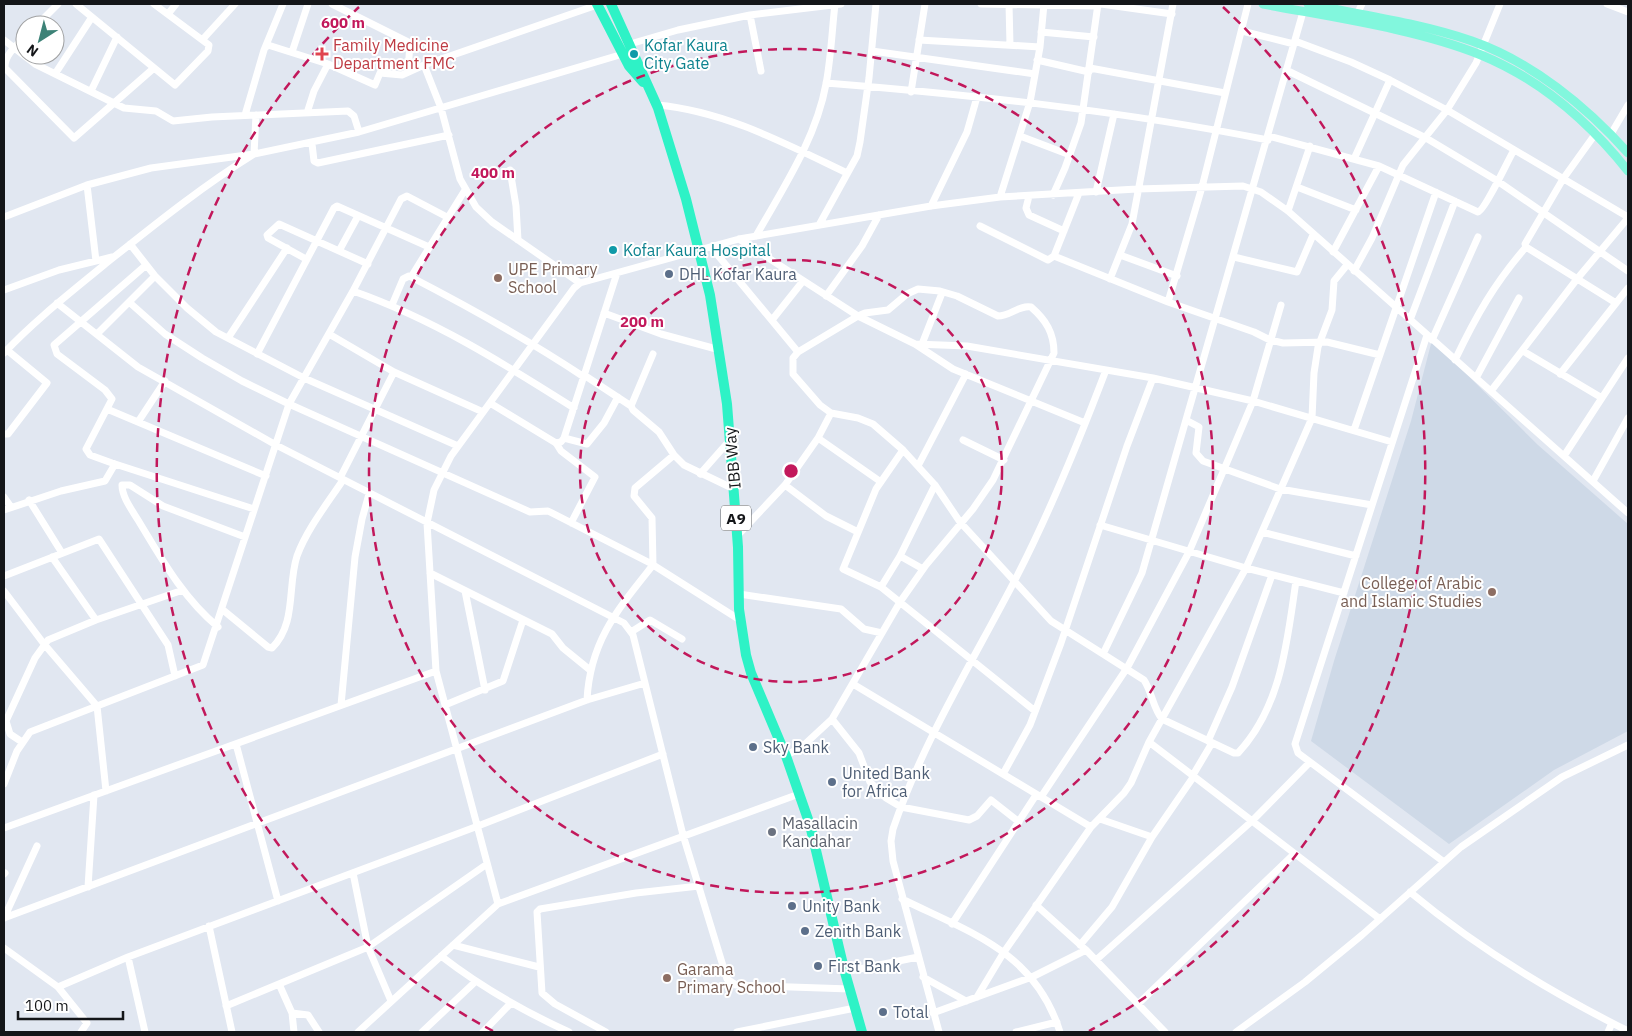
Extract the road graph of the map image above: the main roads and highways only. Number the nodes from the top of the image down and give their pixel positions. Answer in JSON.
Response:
{"nodes":[{"id":1,"x":597,"y":4,"type":"edge"},
{"id":2,"x":610,"y":4,"type":"edge"},
{"id":3,"x":1263,"y":4,"type":"edge"},
{"id":4,"x":1306,"y":8,"type":"edge"},
{"id":5,"x":1482,"y":50,"type":"junction"},
{"id":6,"x":650,"y":91,"type":"junction"},
{"id":7,"x":1628,"y":153,"type":"edge"},
{"id":8,"x":1628,"y":171,"type":"edge"},
{"id":9,"x":862,"y":1032,"type":"edge"}],
"edges":[{"from":1,"to":6,"type":"highway"},
{"from":2,"to":6,"type":"highway","name":"IBB Way","number":"A9"},
{"from":3,"to":4,"type":"main road"},
{"from":4,"to":5,"type":"main road"},
{"from":4,"to":5,"type":"main road"},
{"from":5,"to":7,"type":"main road"},
{"from":5,"to":8,"type":"main road"},
{"from":6,"to":9,"type":"highway","name":"IBB Way","number":"A9"}]}
